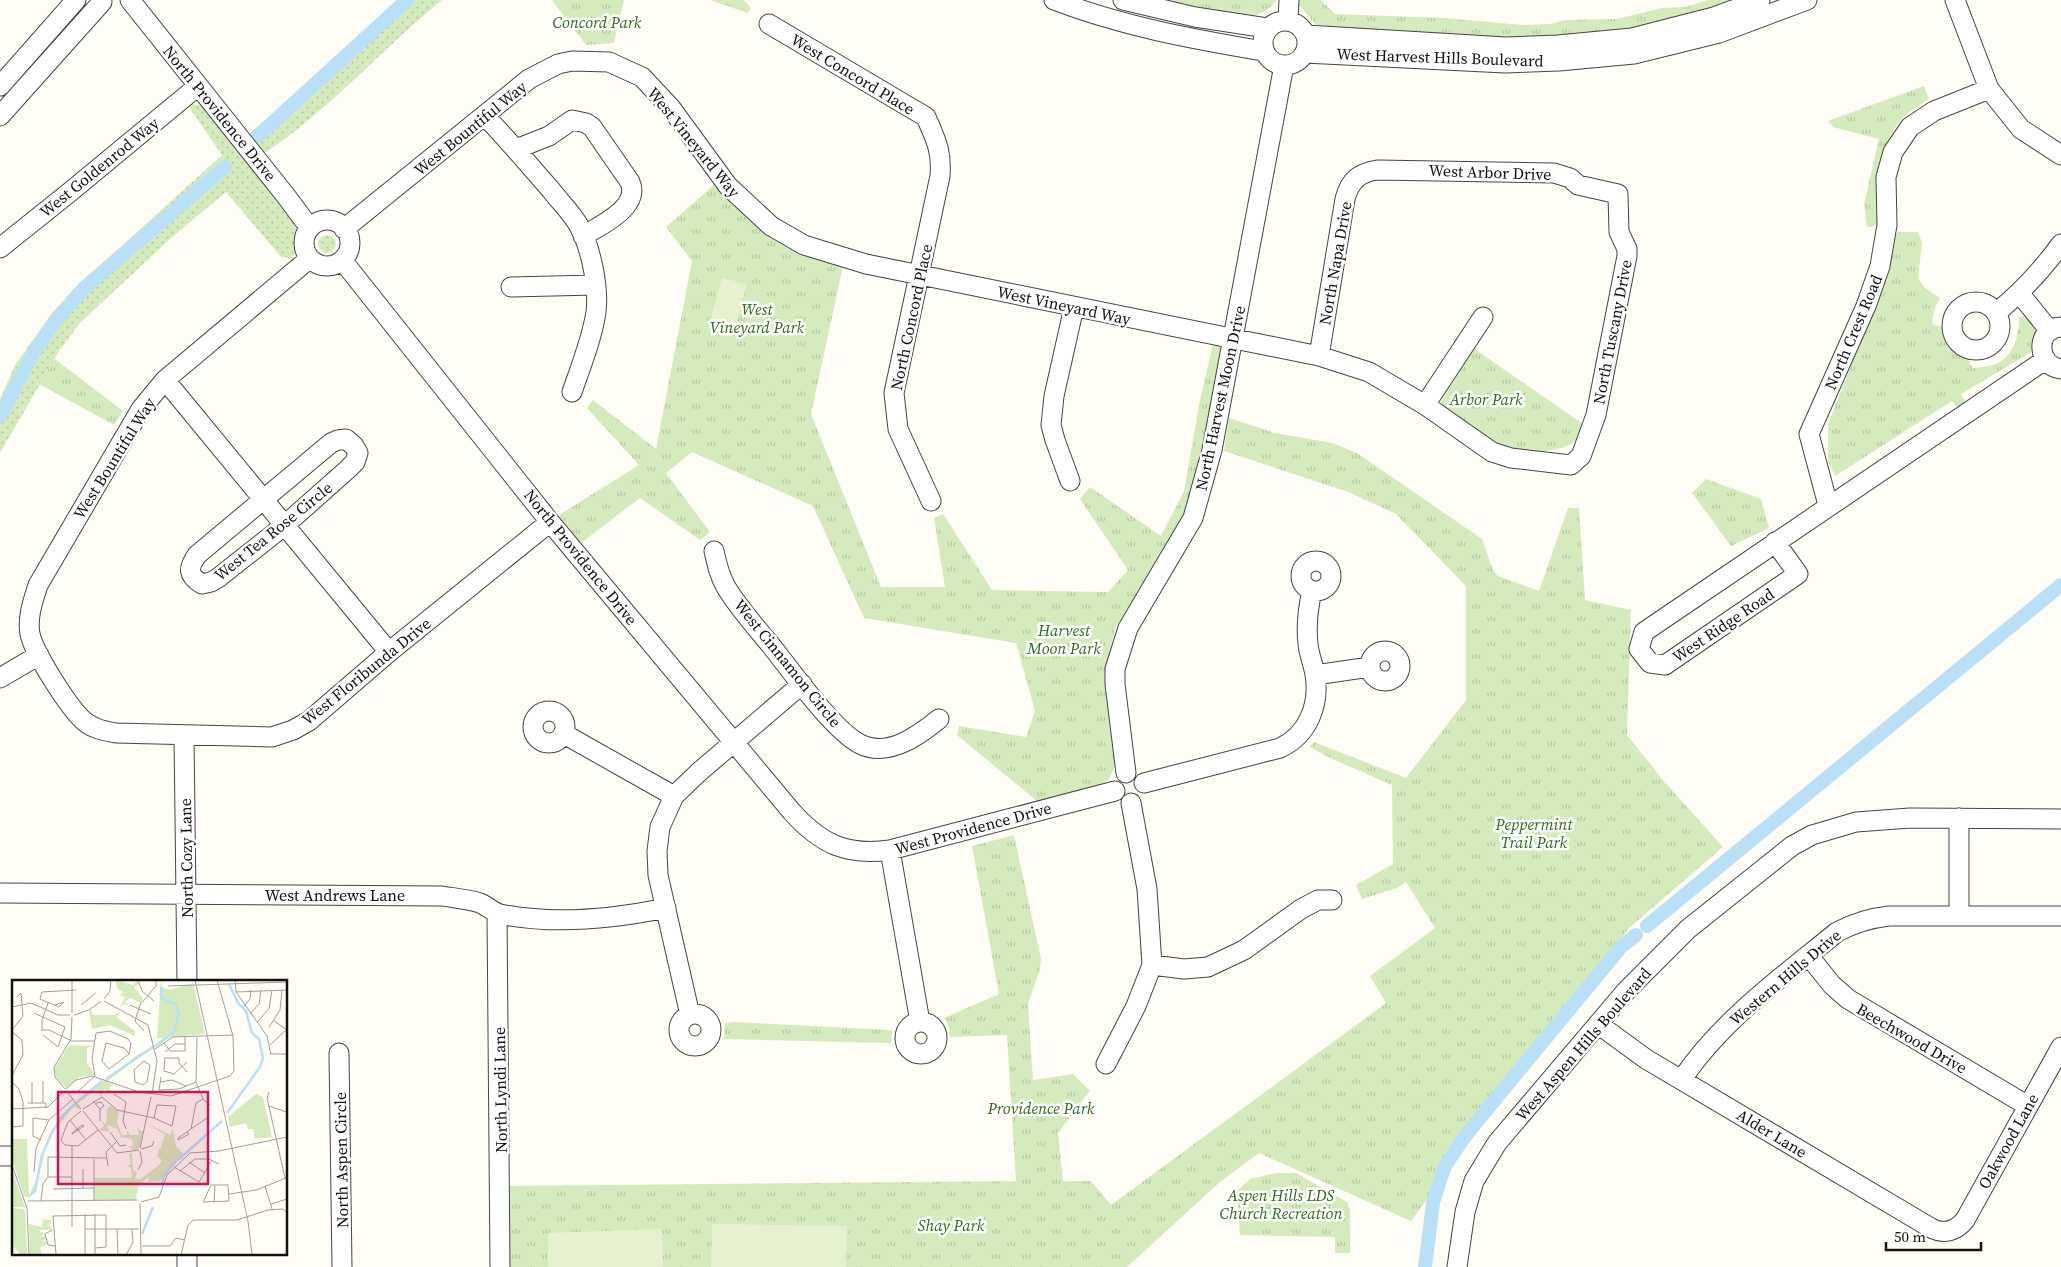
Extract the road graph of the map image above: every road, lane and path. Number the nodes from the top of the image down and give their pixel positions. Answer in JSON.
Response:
{"nodes":[{"id":1,"x":76,"y":0,"type":"edge"},
{"id":2,"x":122,"y":0,"type":"edge"},
{"id":3,"x":130,"y":0,"type":"edge"},
{"id":4,"x":1054,"y":0,"type":"edge"},
{"id":5,"x":1124,"y":0,"type":"edge"},
{"id":6,"x":1290,"y":0,"type":"edge"},
{"id":7,"x":1760,"y":0,"type":"edge"},
{"id":8,"x":1807,"y":0,"type":"edge"},
{"id":9,"x":1955,"y":0,"type":"edge"},
{"id":10,"x":100,"y":1,"type":"edge"},
{"id":11,"x":1288,"y":20,"type":"junction"},
{"id":12,"x":769,"y":24,"type":"dead end"},
{"id":13,"x":1267,"y":28,"type":"junction"},
{"id":14,"x":1306,"y":44,"type":"junction"},
{"id":15,"x":1264,"y":51,"type":"junction"},
{"id":16,"x":609,"y":62,"type":"joint"},
{"id":17,"x":1284,"y":65,"type":"junction"},
{"id":18,"x":0,"y":86,"type":"edge"},
{"id":19,"x":198,"y":86,"type":"junction"},
{"id":20,"x":1989,"y":89,"type":"junction"},
{"id":21,"x":0,"y":116,"type":"edge"},
{"id":22,"x":485,"y":116,"type":"junction"},
{"id":23,"x":516,"y":149,"type":"junction"},
{"id":24,"x":2061,"y":154,"type":"edge"},
{"id":25,"x":942,"y":157,"type":"joint"},
{"id":26,"x":1359,"y":174,"type":"joint"},
{"id":27,"x":1618,"y":194,"type":"joint"},
{"id":28,"x":309,"y":227,"type":"junction"},
{"id":29,"x":344,"y":229,"type":"junction"},
{"id":30,"x":583,"y":236,"type":"junction"},
{"id":31,"x":2061,"y":244,"type":"edge"},
{"id":32,"x":0,"y":248,"type":"edge"},
{"id":33,"x":309,"y":259,"type":"junction"},
{"id":34,"x":342,"y":260,"type":"junction"},
{"id":35,"x":920,"y":275,"type":"junction"},
{"id":36,"x":596,"y":285,"type":"junction"},
{"id":37,"x":511,"y":288,"type":"dead end"},
{"id":38,"x":2020,"y":294,"type":"junction"},
{"id":39,"x":1074,"y":307,"type":"junction"},
{"id":40,"x":1997,"y":312,"type":"dead end"},
{"id":41,"x":1483,"y":317,"type":"dead end"},
{"id":42,"x":2055,"y":329,"type":"edge"},
{"id":43,"x":1233,"y":340,"type":"junction"},
{"id":44,"x":1319,"y":356,"type":"junction"},
{"id":45,"x":2053,"y":364,"type":"edge"},
{"id":46,"x":166,"y":380,"type":"junction"},
{"id":47,"x":572,"y":392,"type":"dead end"},
{"id":48,"x":1425,"y":405,"type":"junction"},
{"id":49,"x":1571,"y":465,"type":"joint"},
{"id":50,"x":1070,"y":482,"type":"dead end"},
{"id":51,"x":263,"y":500,"type":"junction"},
{"id":52,"x":931,"y":501,"type":"dead end"},
{"id":53,"x":1828,"y":506,"type":"junction"},
{"id":54,"x":550,"y":522,"type":"junction"},
{"id":55,"x":285,"y":525,"type":"junction"},
{"id":56,"x":1775,"y":542,"type":"junction"},
{"id":57,"x":714,"y":551,"type":"dead end"},
{"id":58,"x":1312,"y":591,"type":"dead end"},
{"id":59,"x":389,"y":652,"type":"junction"},
{"id":60,"x":40,"y":655,"type":"junction"},
{"id":61,"x":1370,"y":667,"type":"dead end"},
{"id":62,"x":1315,"y":675,"type":"junction"},
{"id":63,"x":0,"y":678,"type":"edge"},
{"id":64,"x":802,"y":684,"type":"junction"},
{"id":65,"x":939,"y":719,"type":"dead end"},
{"id":66,"x":184,"y":734,"type":"junction"},
{"id":67,"x":564,"y":734,"type":"dead end"},
{"id":68,"x":734,"y":742,"type":"junction"},
{"id":69,"x":1126,"y":773,"type":"junction"},
{"id":70,"x":1144,"y":783,"type":"junction"},
{"id":71,"x":1114,"y":791,"type":"junction"},
{"id":72,"x":674,"y":796,"type":"junction"},
{"id":73,"x":1131,"y":804,"type":"junction"},
{"id":74,"x":1959,"y":818,"type":"junction"},
{"id":75,"x":2061,"y":818,"type":"edge"},
{"id":76,"x":830,"y":844,"type":"joint"},
{"id":77,"x":890,"y":850,"type":"junction"},
{"id":78,"x":0,"y":893,"type":"edge"},
{"id":79,"x":187,"y":895,"type":"junction"},
{"id":80,"x":1332,"y":900,"type":"dead end"},
{"id":81,"x":666,"y":908,"type":"junction"},
{"id":82,"x":497,"y":913,"type":"junction"},
{"id":83,"x":1959,"y":915,"type":"junction"},
{"id":84,"x":2061,"y":916,"type":"edge"},
{"id":85,"x":1808,"y":956,"type":"junction"},
{"id":86,"x":1152,"y":965,"type":"junction"},
{"id":87,"x":187,"y":980,"type":"edge"},
{"id":88,"x":690,"y":1014,"type":"dead end"},
{"id":89,"x":920,"y":1022,"type":"dead end"},
{"id":90,"x":1598,"y":1024,"type":"junction"},
{"id":91,"x":2061,"y":1048,"type":"edge"},
{"id":92,"x":339,"y":1053,"type":"dead end"},
{"id":93,"x":1106,"y":1064,"type":"dead end"},
{"id":94,"x":1682,"y":1079,"type":"junction"},
{"id":95,"x":2028,"y":1106,"type":"junction"},
{"id":96,"x":1951,"y":1231,"type":"joint"},
{"id":97,"x":187,"y":1254,"type":"edge"},
{"id":98,"x":187,"y":1267,"type":"edge"},
{"id":99,"x":342,"y":1267,"type":"edge"},
{"id":100,"x":500,"y":1267,"type":"edge"},
{"id":101,"x":1457,"y":1267,"type":"edge"}],
"edges":[{"from":1,"to":18,"type":"street"},
{"from":2,"to":10,"type":"street"},
{"from":3,"to":19,"type":"street","name":"North Providence Drive"},
{"from":4,"to":15,"type":"street"},
{"from":5,"to":13,"type":"street"},
{"from":6,"to":11,"type":"street"},
{"from":7,"to":14,"type":"street","name":"West Harvest Hills Boulevard"},
{"from":8,"to":14,"type":"street","name":"West Harvest Hills Boulevard"},
{"from":9,"to":20,"type":"street"},
{"from":10,"to":21,"type":"street"},
{"from":11,"to":13,"type":"street"},
{"from":11,"to":14,"type":"street"},
{"from":12,"to":25,"type":"street","name":"West Concord Place"},
{"from":13,"to":15,"type":"street"},
{"from":14,"to":17,"type":"street"},
{"from":15,"to":17,"type":"street"},
{"from":16,"to":22,"type":"street","name":"West Bountiful Way"},
{"from":16,"to":35,"type":"street","name":"West Vineyard Way"},
{"from":17,"to":43,"type":"street","name":"North Harvest Moon Drive"},
{"from":19,"to":28,"type":"street","name":"North Providence Drive"},
{"from":19,"to":32,"type":"street","name":"West Goldenrod Way"},
{"from":20,"to":24,"type":"street"},
{"from":20,"to":53,"type":"street","name":"North Crest Road"},
{"from":22,"to":23,"type":"street"},
{"from":22,"to":29,"type":"street","name":"West Bountiful Way"},
{"from":23,"to":30,"type":"street"},
{"from":23,"to":30,"type":"street"},
{"from":25,"to":35,"type":"street","name":"North Concord Place"},
{"from":26,"to":27,"type":"street","name":"West Arbor Drive"},
{"from":26,"to":44,"type":"street","name":"North Napa Drive"},
{"from":27,"to":49,"type":"street","name":"North Tuscany Drive"},
{"from":28,"to":29,"type":"street"},
{"from":28,"to":33,"type":"street"},
{"from":29,"to":34,"type":"street"},
{"from":30,"to":36,"type":"street"},
{"from":31,"to":38,"type":"street"},
{"from":33,"to":34,"type":"street"},
{"from":33,"to":46,"type":"street","name":"West Bountiful Way"},
{"from":34,"to":54,"type":"street","name":"North Providence Drive"},
{"from":35,"to":39,"type":"street","name":"West Vineyard Way"},
{"from":35,"to":52,"type":"street","name":"North Concord Place"},
{"from":36,"to":37,"type":"street"},
{"from":36,"to":47,"type":"street"},
{"from":38,"to":40,"type":"street"},
{"from":38,"to":42,"type":"street","name":"West Ridge Road"},
{"from":39,"to":43,"type":"street","name":"West Vineyard Way"},
{"from":39,"to":50,"type":"street"},
{"from":41,"to":48,"type":"street"},
{"from":42,"to":45,"type":"street","name":"West Ridge Road"},
{"from":43,"to":44,"type":"street","name":"West Vineyard Way"},
{"from":43,"to":69,"type":"street","name":"North Harvest Moon Drive"},
{"from":44,"to":48,"type":"street","name":"West Vineyard Way"},
{"from":45,"to":53,"type":"street","name":"West Ridge Road"},
{"from":46,"to":51,"type":"street"},
{"from":46,"to":60,"type":"street","name":"West Bountiful Way"},
{"from":48,"to":49,"type":"street","name":"West Vineyard Way"},
{"from":51,"to":55,"type":"street"},
{"from":51,"to":55,"type":"street","name":"West Tea Rose Circle"},
{"from":51,"to":55,"type":"street","name":"West Tea Rose Circle"},
{"from":53,"to":56,"type":"street","name":"West Ridge Road"},
{"from":54,"to":59,"type":"street","name":"West Floribunda Drive"},
{"from":54,"to":68,"type":"street","name":"North Providence Drive"},
{"from":55,"to":59,"type":"street"},
{"from":56,"to":56,"type":"street","name":"West Ridge Road"},
{"from":57,"to":64,"type":"street","name":"West Cinnamon Circle"},
{"from":58,"to":62,"type":"street"},
{"from":59,"to":66,"type":"street","name":"West Floribunda Drive"},
{"from":60,"to":63,"type":"street"},
{"from":60,"to":66,"type":"street","name":"West Floribunda Drive"},
{"from":61,"to":62,"type":"street"},
{"from":62,"to":70,"type":"street"},
{"from":64,"to":65,"type":"street","name":"West Cinnamon Circle"},
{"from":64,"to":68,"type":"street"},
{"from":66,"to":79,"type":"street","name":"North Cozy Lane"},
{"from":67,"to":72,"type":"street"},
{"from":68,"to":72,"type":"street"},
{"from":68,"to":76,"type":"street","name":"North Providence Drive"},
{"from":69,"to":70,"type":"street"},
{"from":69,"to":71,"type":"street"},
{"from":70,"to":73,"type":"street"},
{"from":71,"to":73,"type":"street"},
{"from":71,"to":77,"type":"street","name":"West Providence Drive"},
{"from":72,"to":81,"type":"street"},
{"from":73,"to":86,"type":"street"},
{"from":74,"to":75,"type":"street","name":"West Aspen Hills Boulevard"},
{"from":74,"to":83,"type":"street"},
{"from":74,"to":90,"type":"street","name":"West Aspen Hills Boulevard"},
{"from":76,"to":77,"type":"street","name":"West Providence Drive"},
{"from":77,"to":89,"type":"street"},
{"from":78,"to":79,"type":"street","name":"West Andrews Lane"},
{"from":79,"to":82,"type":"street","name":"West Andrews Lane"},
{"from":79,"to":87,"type":"street","name":"North Cozy Lane"},
{"from":80,"to":86,"type":"street"},
{"from":81,"to":82,"type":"street","name":"West Andrews Lane"},
{"from":81,"to":88,"type":"street"},
{"from":82,"to":100,"type":"street","name":"North Lyndi Lane"},
{"from":83,"to":84,"type":"street","name":"Western Hills Drive"},
{"from":83,"to":85,"type":"street","name":"Western Hills Drive"},
{"from":85,"to":94,"type":"street","name":"Western Hills Drive"},
{"from":85,"to":95,"type":"street","name":"Beechwood Drive"},
{"from":86,"to":93,"type":"street"},
{"from":90,"to":94,"type":"street","name":"Alder Lane"},
{"from":90,"to":101,"type":"street","name":"West Aspen Hills Boulevard"},
{"from":91,"to":95,"type":"street","name":"Oakwood Lane"},
{"from":92,"to":99,"type":"street","name":"North Aspen Circle"},
{"from":94,"to":96,"type":"street","name":"Alder Lane"},
{"from":95,"to":96,"type":"street","name":"Oakwood Lane"},
{"from":97,"to":98,"type":"street"}]}
